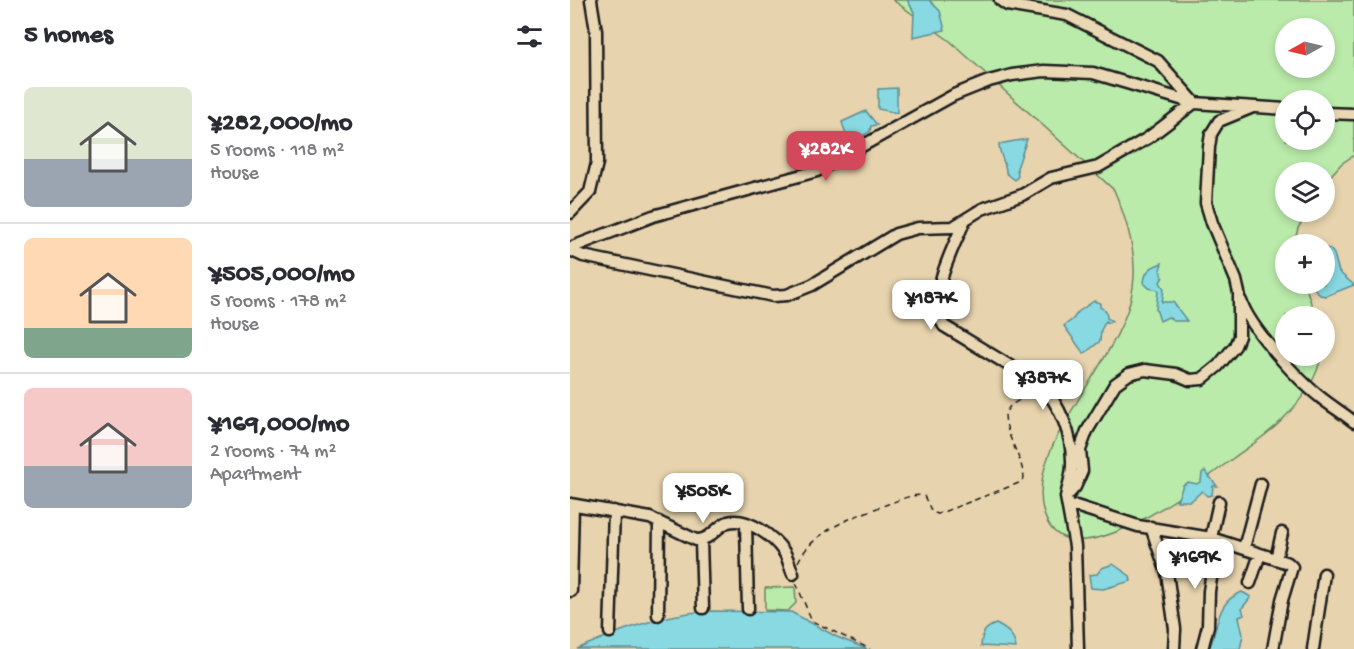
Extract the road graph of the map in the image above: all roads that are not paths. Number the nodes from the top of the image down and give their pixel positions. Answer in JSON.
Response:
{"nodes":[{"id":1,"x":591,"y":0,"type":"edge"},
{"id":2,"x":1000,"y":0,"type":"edge"},
{"id":3,"x":1194,"y":102,"type":"junction"},
{"id":4,"x":1252,"y":107,"type":"junction"},
{"id":5,"x":1275,"y":109,"type":"edge"},
{"id":6,"x":1335,"y":113,"type":"edge"},
{"id":7,"x":1354,"y":114,"type":"edge"},
{"id":8,"x":570,"y":213,"type":"edge"},
{"id":9,"x":964,"y":222,"type":"junction"},
{"id":10,"x":570,"y":249,"type":"edge"},
{"id":11,"x":1239,"y":293,"type":"junction"},
{"id":12,"x":1354,"y":422,"type":"edge"},
{"id":13,"x":1261,"y":484,"type":"dead end"},
{"id":14,"x":1067,"y":502,"type":"junction"},
{"id":15,"x":1219,"y":502,"type":"dead end"},
{"id":16,"x":572,"y":505,"type":"edge"},
{"id":17,"x":614,"y":511,"type":"junction"},
{"id":18,"x":659,"y":522,"type":"junction"},
{"id":19,"x":746,"y":524,"type":"junction"},
{"id":20,"x":1151,"y":527,"type":"junction"},
{"id":21,"x":1282,"y":533,"type":"dead end"},
{"id":22,"x":1214,"y":539,"type":"junction"},
{"id":23,"x":701,"y":541,"type":"junction"},
{"id":24,"x":1244,"y":548,"type":"junction"},
{"id":25,"x":1260,"y":554,"type":"junction"},
{"id":26,"x":1276,"y":559,"type":"junction"},
{"id":27,"x":793,"y":573,"type":"road end"},
{"id":28,"x":1324,"y":574,"type":"dead end"},
{"id":29,"x":1250,"y":583,"type":"dead end"},
{"id":30,"x":571,"y":591,"type":"edge"},
{"id":31,"x":703,"y":608,"type":"dead end"},
{"id":32,"x":748,"y":609,"type":"dead end"},
{"id":33,"x":658,"y":615,"type":"dead end"},
{"id":34,"x":610,"y":632,"type":"dead end"},
{"id":35,"x":1078,"y":649,"type":"edge"},
{"id":36,"x":1174,"y":649,"type":"edge"},
{"id":37,"x":1202,"y":649,"type":"edge"},
{"id":38,"x":1273,"y":649,"type":"edge"},
{"id":39,"x":1313,"y":649,"type":"edge"}],
"edges":[{"from":1,"to":8,"type":"street"},
{"from":2,"to":3,"type":"street"},
{"from":3,"to":4,"type":"street"},
{"from":3,"to":9,"type":"street"},
{"from":3,"to":10,"type":"street"},
{"from":4,"to":5,"type":"street"},
{"from":4,"to":11,"type":"street"},
{"from":6,"to":7,"type":"street"},
{"from":9,"to":10,"type":"street"},
{"from":9,"to":14,"type":"street"},
{"from":11,"to":12,"type":"street"},
{"from":11,"to":14,"type":"street"},
{"from":13,"to":24,"type":"street"},
{"from":14,"to":20,"type":"street"},
{"from":14,"to":35,"type":"street"},
{"from":15,"to":22,"type":"street"},
{"from":16,"to":17,"type":"street"},
{"from":16,"to":30,"type":"street"},
{"from":17,"to":18,"type":"street"},
{"from":17,"to":34,"type":"street"},
{"from":18,"to":23,"type":"street"},
{"from":18,"to":33,"type":"street"},
{"from":19,"to":23,"type":"street"},
{"from":19,"to":27,"type":"street"},
{"from":19,"to":32,"type":"street"},
{"from":20,"to":22,"type":"street"},
{"from":20,"to":36,"type":"street"},
{"from":21,"to":26,"type":"street"},
{"from":22,"to":24,"type":"street"},
{"from":22,"to":37,"type":"street"},
{"from":23,"to":31,"type":"street"},
{"from":24,"to":25,"type":"street"},
{"from":25,"to":26,"type":"street"},
{"from":25,"to":29,"type":"street"},
{"from":26,"to":38,"type":"street"},
{"from":28,"to":39,"type":"street"}]}
